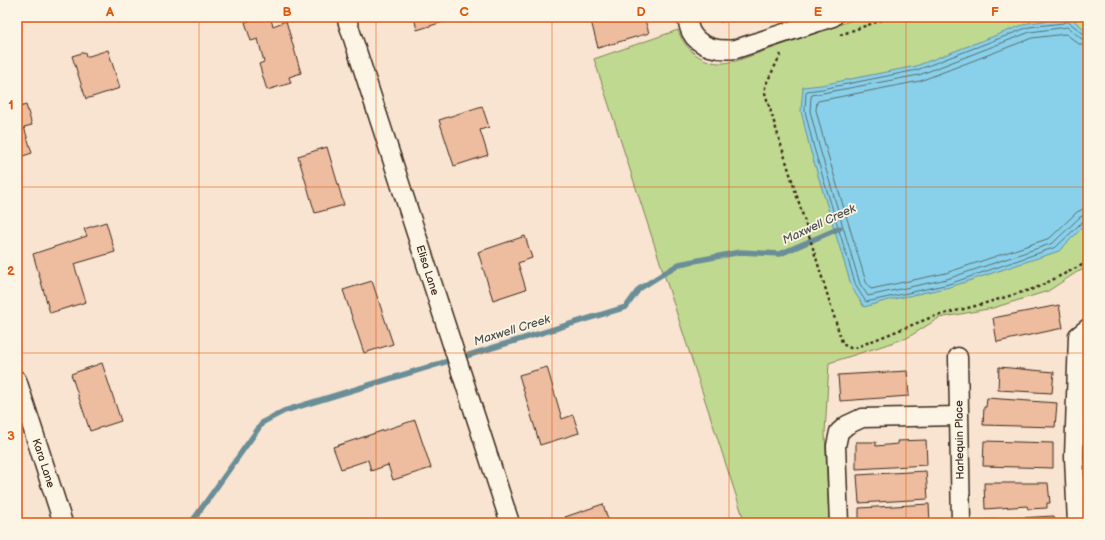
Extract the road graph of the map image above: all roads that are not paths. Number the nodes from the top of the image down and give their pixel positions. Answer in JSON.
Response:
{"nodes":[{"id":1,"x":346,"y":17,"type":"edge"},
{"id":2,"x":686,"y":17,"type":"edge"},
{"id":3,"x":833,"y":17,"type":"edge"},
{"id":4,"x":1088,"y":328,"type":"edge"},
{"id":5,"x":958,"y":357,"type":"dead end"},
{"id":6,"x":17,"y":380,"type":"edge"},
{"id":7,"x":958,"y":416,"type":"junction"},
{"id":8,"x":63,"y":523,"type":"edge"},
{"id":9,"x":510,"y":523,"type":"edge"},
{"id":10,"x":839,"y":523,"type":"edge"},
{"id":11,"x":960,"y":523,"type":"edge"},
{"id":12,"x":1077,"y":523,"type":"edge"}],
"edges":[{"from":1,"to":9,"type":"street","name":"Elisa Lane"},
{"from":2,"to":3,"type":"street"},
{"from":4,"to":12,"type":"street"},
{"from":5,"to":7,"type":"street","name":"Harlequin Place"},
{"from":6,"to":8,"type":"street","name":"Kara Lane"},
{"from":7,"to":10,"type":"street"},
{"from":7,"to":11,"type":"street","name":"Harlequin Place"}]}
